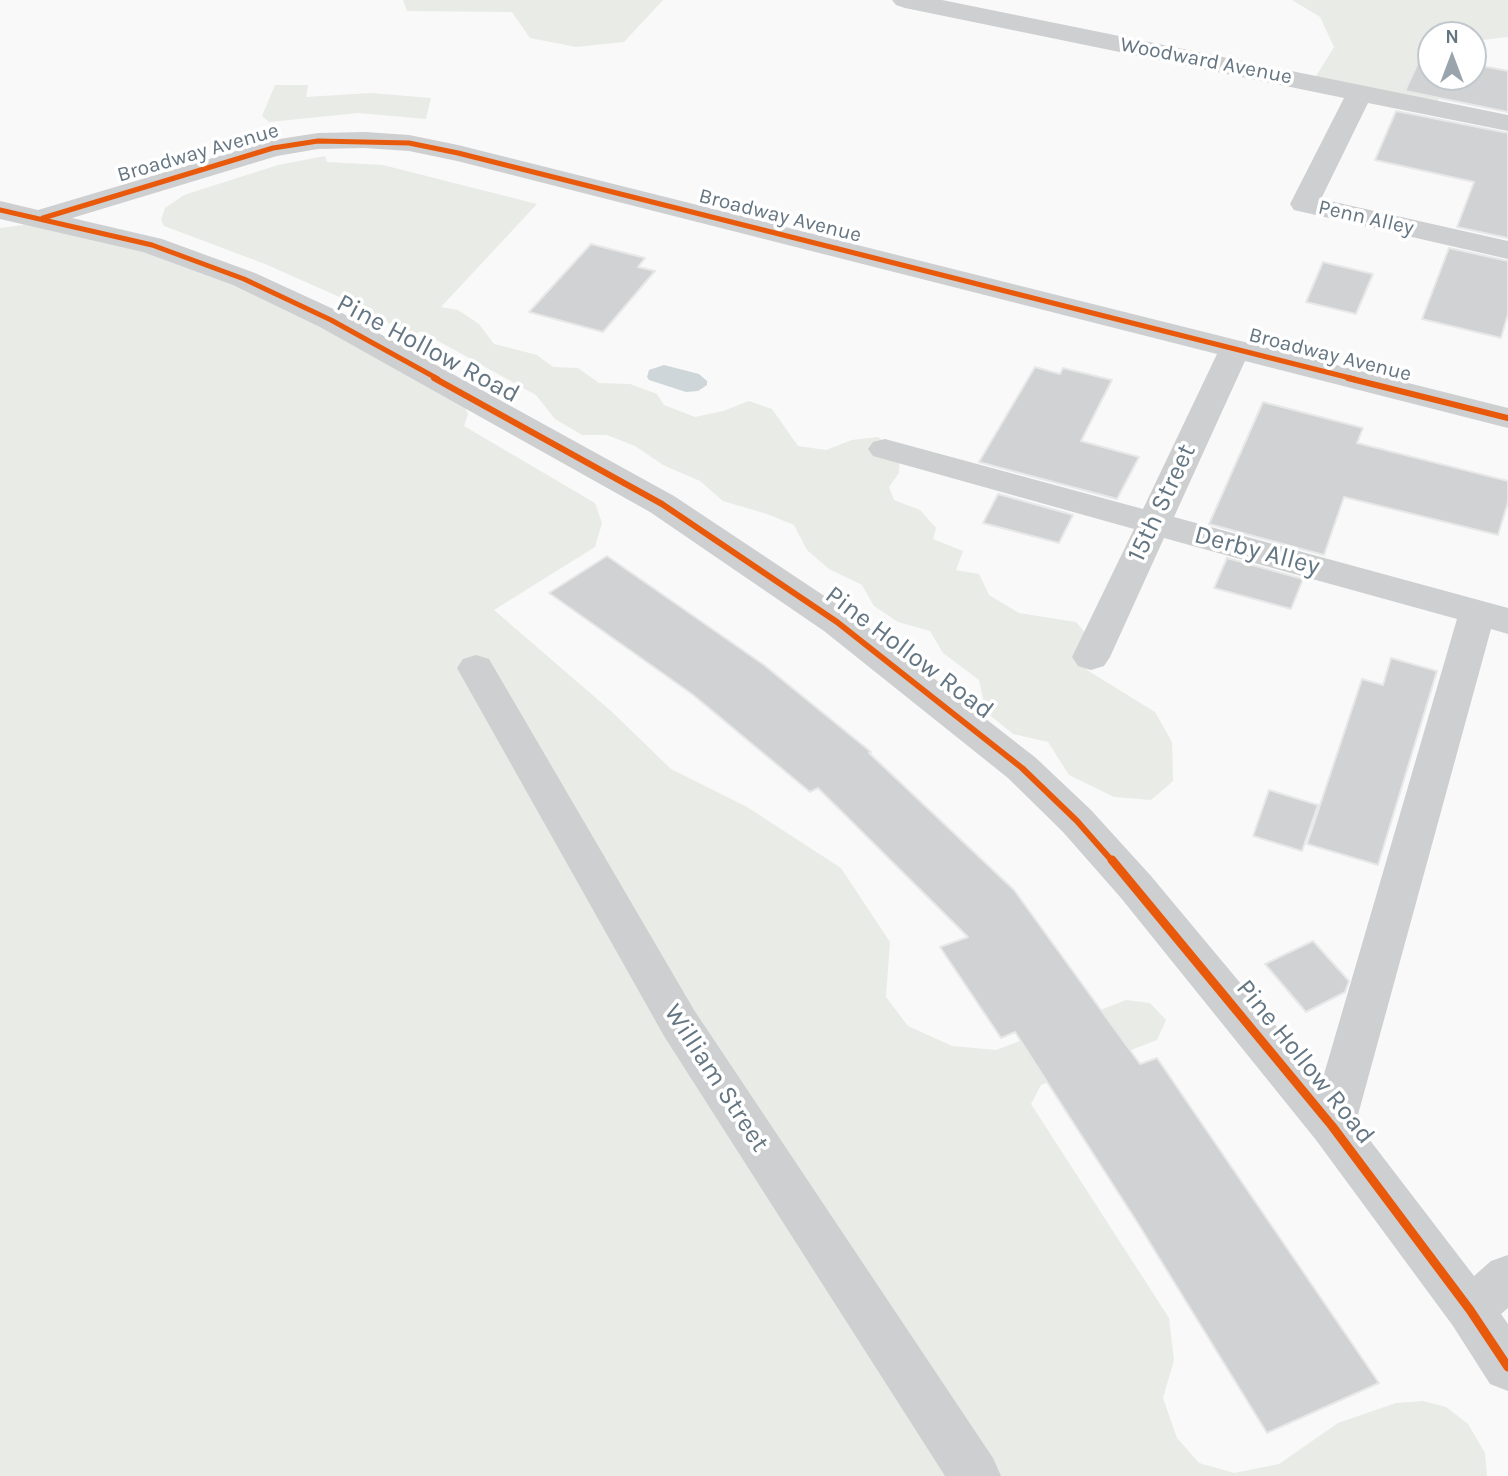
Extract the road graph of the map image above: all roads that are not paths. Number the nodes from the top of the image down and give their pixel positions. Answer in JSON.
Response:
{"nodes":[{"id":1,"x":905,"y":0,"type":"edge"},
{"id":2,"x":1360,"y":92,"type":"junction"},
{"id":3,"x":1508,"y":123,"type":"edge"},
{"id":4,"x":0,"y":210,"type":"edge"},
{"id":5,"x":43,"y":218,"type":"junction"},
{"id":6,"x":1508,"y":250,"type":"edge"},
{"id":7,"x":1235,"y":350,"type":"junction"},
{"id":8,"x":1508,"y":418,"type":"edge"},
{"id":9,"x":885,"y":449,"type":"dead end"},
{"id":10,"x":1153,"y":523,"type":"junction"},
{"id":11,"x":1493,"y":617,"type":"edge"},
{"id":12,"x":1091,"y":656,"type":"dead end"},
{"id":13,"x":476,"y":668,"type":"dead end"},
{"id":14,"x":1332,"y":1126,"type":"junction"},
{"id":15,"x":1508,"y":1277,"type":"edge"},
{"id":16,"x":1470,"y":1310,"type":"junction"},
{"id":17,"x":1508,"y":1367,"type":"edge"},
{"id":18,"x":975,"y":1476,"type":"edge"}],
"edges":[{"from":1,"to":2,"type":"street","name":"Woodward Avenue"},
{"from":2,"to":3,"type":"street","name":"Woodward Avenue"},
{"from":2,"to":6,"type":"street","name":"Penn Alley"},
{"from":4,"to":5,"type":"street","name":"Pine Hollow Road"},
{"from":5,"to":7,"type":"street","name":"Broadway Avenue"},
{"from":5,"to":14,"type":"street","name":"Pine Hollow Road"},
{"from":7,"to":8,"type":"street","name":"Broadway Avenue"},
{"from":7,"to":10,"type":"street","name":"15th Street"},
{"from":9,"to":10,"type":"street","name":"Derby Alley"},
{"from":10,"to":11,"type":"street","name":"Derby Alley"},
{"from":10,"to":12,"type":"street","name":"15th Street"},
{"from":11,"to":14,"type":"street"},
{"from":13,"to":18,"type":"street","name":"William Street"},
{"from":14,"to":16,"type":"street","name":"Pine Hollow Road"},
{"from":15,"to":16,"type":"street"},
{"from":16,"to":17,"type":"street","name":"Pine Hollow Road"}]}
